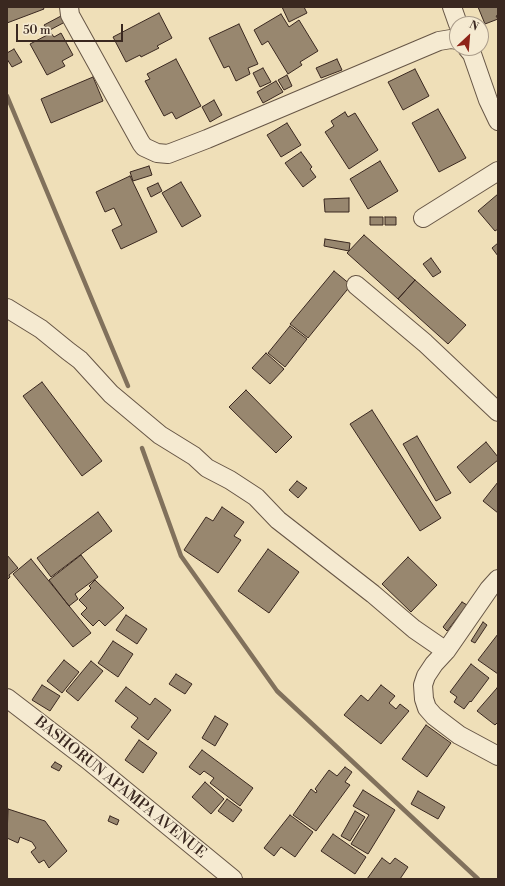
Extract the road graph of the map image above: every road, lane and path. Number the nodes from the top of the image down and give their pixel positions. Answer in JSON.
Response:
{"nodes":[{"id":1,"x":69,"y":7,"type":"edge"},
{"id":2,"x":449,"y":39,"type":"edge"},
{"id":3,"x":473,"y":56,"type":"edge"},
{"id":4,"x":498,"y":121,"type":"edge"},
{"id":5,"x":498,"y":171,"type":"edge"},
{"id":6,"x":424,"y":218,"type":"dead end"},
{"id":7,"x":356,"y":285,"type":"dead end"},
{"id":8,"x":7,"y":308,"type":"edge"},
{"id":9,"x":498,"y":412,"type":"edge"},
{"id":10,"x":498,"y":579,"type":"edge"},
{"id":11,"x":446,"y":651,"type":"junction"},
{"id":12,"x":7,"y":698,"type":"edge"},
{"id":13,"x":498,"y":756,"type":"edge"},
{"id":14,"x":233,"y":879,"type":"edge"}],
"edges":[{"from":1,"to":2,"type":"street"},
{"from":3,"to":4,"type":"street"},
{"from":5,"to":6,"type":"street"},
{"from":7,"to":9,"type":"street"},
{"from":8,"to":11,"type":"street"},
{"from":10,"to":11,"type":"street"},
{"from":11,"to":13,"type":"street"},
{"from":12,"to":14,"type":"street","name":"BASHORUN APAMPA AVENUE"}]}
